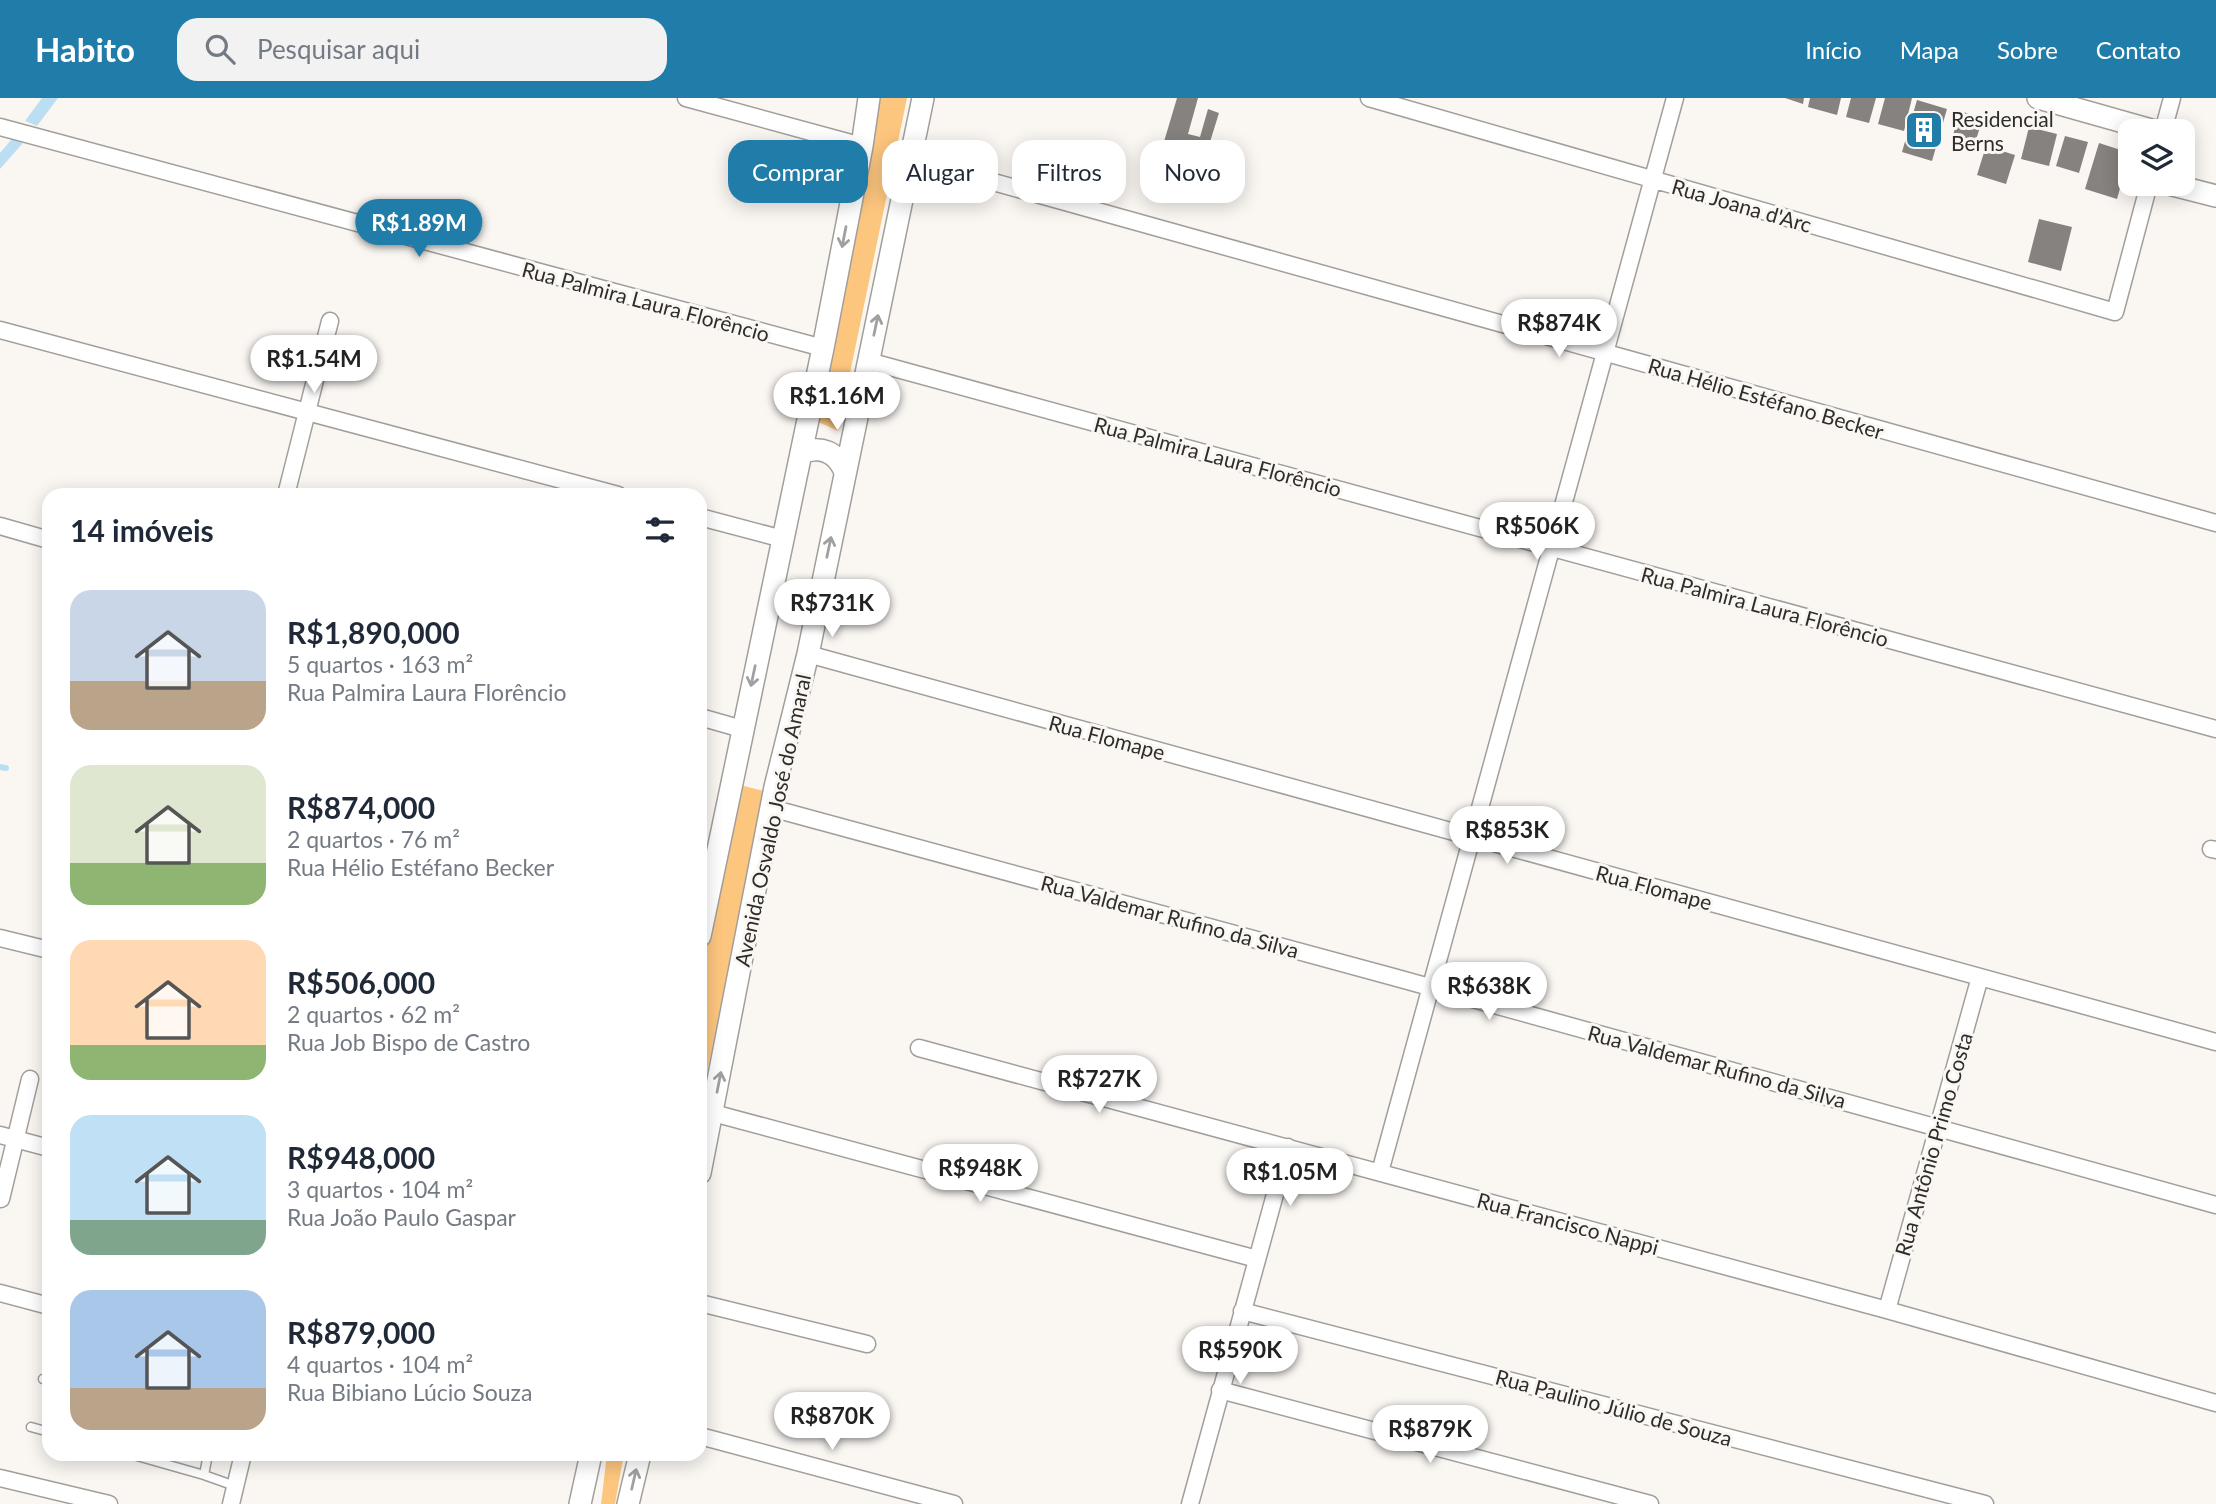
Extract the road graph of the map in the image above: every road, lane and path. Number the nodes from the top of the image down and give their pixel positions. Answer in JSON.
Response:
{"nodes":[{"id":1,"x":686,"y":98,"type":"edge"},
{"id":2,"x":869,"y":98,"type":"edge"},
{"id":3,"x":923,"y":98,"type":"edge"},
{"id":4,"x":1369,"y":98,"type":"edge"},
{"id":5,"x":1675,"y":98,"type":"edge"},
{"id":6,"x":2038,"y":98,"type":"edge"},
{"id":7,"x":2172,"y":98,"type":"edge"},
{"id":8,"x":2166,"y":119,"type":"edge"},
{"id":9,"x":2118,"y":121,"type":"edge"},
{"id":10,"x":0,"y":127,"type":"edge"},
{"id":11,"x":840,"y":140,"type":"edge"},
{"id":12,"x":863,"y":140,"type":"edge"},
{"id":13,"x":915,"y":140,"type":"edge"},
{"id":14,"x":1652,"y":179,"type":"junction"},
{"id":15,"x":998,"y":183,"type":"edge"},
{"id":16,"x":2195,"y":191,"type":"edge"},
{"id":17,"x":2146,"y":196,"type":"edge"},
{"id":18,"x":2216,"y":196,"type":"edge"},
{"id":19,"x":851,"y":203,"type":"edge"},
{"id":20,"x":902,"y":203,"type":"edge"},
{"id":21,"x":330,"y":321,"type":"dead end"},
{"id":22,"x":0,"y":330,"type":"edge"},
{"id":23,"x":823,"y":348,"type":"junction"},
{"id":24,"x":1605,"y":353,"type":"junction"},
{"id":25,"x":868,"y":361,"type":"junction"},
{"id":26,"x":307,"y":412,"type":"junction"},
{"id":27,"x":801,"y":453,"type":"junction"},
{"id":28,"x":845,"y":472,"type":"junction"},
{"id":29,"x":288,"y":488,"type":"edge"},
{"id":30,"x":592,"y":488,"type":"edge"},
{"id":31,"x":707,"y":519,"type":"edge"},
{"id":32,"x":2216,"y":523,"type":"edge"},
{"id":33,"x":0,"y":526,"type":"edge"},
{"id":34,"x":42,"y":538,"type":"edge"},
{"id":35,"x":783,"y":539,"type":"junction"},
{"id":36,"x":1552,"y":547,"type":"junction"},
{"id":37,"x":808,"y":654,"type":"junction"},
{"id":38,"x":707,"y":719,"type":"edge"},
{"id":39,"x":742,"y":729,"type":"junction"},
{"id":40,"x":2216,"y":729,"type":"edge"},
{"id":41,"x":771,"y":808,"type":"junction"},
{"id":42,"x":1472,"y":837,"type":"junction"},
{"id":43,"x":707,"y":892,"type":"edge"},
{"id":44,"x":0,"y":938,"type":"edge"},
{"id":45,"x":42,"y":948,"type":"edge"},
{"id":46,"x":1980,"y":977,"type":"junction"},
{"id":47,"x":1431,"y":987,"type":"junction"},
{"id":48,"x":2216,"y":1042,"type":"edge"},
{"id":49,"x":919,"y":1048,"type":"dead end"},
{"id":50,"x":30,"y":1079,"type":"dead end"},
{"id":51,"x":713,"y":1113,"type":"junction"},
{"id":52,"x":1938,"y":1127,"type":"junction"},
{"id":53,"x":8,"y":1138,"type":"edge"},
{"id":54,"x":707,"y":1140,"type":"edge"},
{"id":55,"x":42,"y":1145,"type":"edge"},
{"id":56,"x":1288,"y":1147,"type":"junction"},
{"id":57,"x":1380,"y":1172,"type":"junction"},
{"id":58,"x":1,"y":1199,"type":"edge"},
{"id":59,"x":2216,"y":1205,"type":"edge"},
{"id":60,"x":1256,"y":1259,"type":"junction"},
{"id":61,"x":0,"y":1293,"type":"edge"},
{"id":62,"x":42,"y":1304,"type":"edge"},
{"id":63,"x":707,"y":1305,"type":"edge"},
{"id":64,"x":1887,"y":1310,"type":"junction"},
{"id":65,"x":1242,"y":1311,"type":"junction"},
{"id":66,"x":867,"y":1344,"type":"dead end"},
{"id":67,"x":1220,"y":1390,"type":"junction"},
{"id":68,"x":2216,"y":1403,"type":"edge"},
{"id":69,"x":31,"y":1427,"type":"dead end"},
{"id":70,"x":42,"y":1430,"type":"edge"},
{"id":71,"x":707,"y":1438,"type":"edge"},
{"id":72,"x":155,"y":1461,"type":"edge"},
{"id":73,"x":207,"y":1461,"type":"edge"},
{"id":74,"x":241,"y":1461,"type":"edge"},
{"id":75,"x":591,"y":1461,"type":"edge"},
{"id":76,"x":592,"y":1461,"type":"edge"},
{"id":77,"x":638,"y":1461,"type":"edge"},
{"id":78,"x":205,"y":1475,"type":"junction"},
{"id":79,"x":0,"y":1479,"type":"edge"},
{"id":80,"x":235,"y":1486,"type":"junction"},
{"id":81,"x":109,"y":1504,"type":"edge"},
{"id":82,"x":231,"y":1504,"type":"edge"},
{"id":83,"x":580,"y":1504,"type":"edge"},
{"id":84,"x":589,"y":1504,"type":"edge"},
{"id":85,"x":628,"y":1504,"type":"edge"},
{"id":86,"x":954,"y":1504,"type":"edge"},
{"id":87,"x":1190,"y":1504,"type":"edge"},
{"id":88,"x":1650,"y":1504,"type":"edge"},
{"id":89,"x":1985,"y":1504,"type":"edge"}],
"edges":[{"from":1,"to":11,"type":"street"},
{"from":2,"to":12,"type":"main road"},
{"from":3,"to":13,"type":"main road","name":"Avenida Osvaldo José do Amaral"},
{"from":4,"to":14,"type":"street","name":"Rua Joana d'Arc"},
{"from":5,"to":14,"type":"street"},
{"from":6,"to":9,"type":"main road"},
{"from":7,"to":8,"type":"street"},
{"from":10,"to":23,"type":"street","name":"Rua Palmira Laura Florêncio"},
{"from":14,"to":17,"type":"street","name":"Rua Joana d'Arc"},
{"from":14,"to":24,"type":"street"},
{"from":15,"to":24,"type":"street","name":"Rua Hélio Estéfano Becker"},
{"from":16,"to":18,"type":"main road"},
{"from":19,"to":23,"type":"main road","one_way":true},
{"from":25,"to":20,"type":"main road","name":"Avenida Osvaldo José do Amaral","one_way":true},
{"from":21,"to":26,"type":"street"},
{"from":22,"to":26,"type":"street"},
{"from":23,"to":27,"type":"main road"},
{"from":24,"to":32,"type":"street","name":"Rua Hélio Estéfano Becker"},
{"from":24,"to":36,"type":"street"},
{"from":25,"to":28,"type":"main road","name":"Avenida Osvaldo José do Amaral"},
{"from":25,"to":36,"type":"street","name":"Rua Palmira Laura Florêncio"},
{"from":26,"to":29,"type":"street"},
{"from":26,"to":30,"type":"street"},
{"from":27,"to":28,"type":"main road"},
{"from":27,"to":35,"type":"main road"},
{"from":37,"to":28,"type":"main road","name":"Avenida Osvaldo José do Amaral","one_way":true},
{"from":31,"to":35,"type":"street"},
{"from":33,"to":34,"type":"street"},
{"from":35,"to":39,"type":"main road","one_way":true},
{"from":36,"to":40,"type":"street","name":"Rua Palmira Laura Florêncio"},
{"from":36,"to":42,"type":"street"},
{"from":37,"to":41,"type":"main road","name":"Avenida Osvaldo José do Amaral"},
{"from":37,"to":42,"type":"street","name":"Rua Flomape"},
{"from":38,"to":39,"type":"street"},
{"from":39,"to":43,"type":"main road"},
{"from":41,"to":47,"type":"street","name":"Rua Valdemar Rufino da Silva"},
{"from":51,"to":41,"type":"main road","name":"Avenida Osvaldo José do Amaral","one_way":true},
{"from":42,"to":46,"type":"street","name":"Rua Flomape"},
{"from":42,"to":47,"type":"street"},
{"from":44,"to":45,"type":"street"},
{"from":46,"to":48,"type":"street","name":"Rua Flomape"},
{"from":46,"to":52,"type":"street","name":"Rua Antônio Primo Costa"},
{"from":47,"to":52,"type":"street","name":"Rua Valdemar Rufino da Silva"},
{"from":47,"to":57,"type":"street"},
{"from":49,"to":56,"type":"street","name":"Rua Francisco Nappi"},
{"from":50,"to":53,"type":"street"},
{"from":51,"to":54,"type":"main road","name":"Avenida Osvaldo José do Amaral"},
{"from":51,"to":60,"type":"street"},
{"from":52,"to":59,"type":"street","name":"Rua Valdemar Rufino da Silva"},
{"from":52,"to":64,"type":"street","name":"Rua Antônio Primo Costa"},
{"from":53,"to":55,"type":"street"},
{"from":53,"to":58,"type":"street"},
{"from":56,"to":57,"type":"street","name":"Rua Francisco Nappi"},
{"from":56,"to":60,"type":"street"},
{"from":57,"to":64,"type":"street","name":"Rua Francisco Nappi"},
{"from":60,"to":65,"type":"street"},
{"from":61,"to":62,"type":"street"},
{"from":63,"to":66,"type":"street"},
{"from":64,"to":68,"type":"street","name":"Rua Francisco Nappi"},
{"from":65,"to":67,"type":"street"},
{"from":65,"to":89,"type":"street","name":"Rua Paulino Júlio de Souza"},
{"from":67,"to":87,"type":"street"},
{"from":67,"to":88,"type":"street"},
{"from":69,"to":70,"type":"lane"},
{"from":71,"to":86,"type":"street"},
{"from":72,"to":78,"type":"lane"},
{"from":73,"to":78,"type":"lane"},
{"from":74,"to":80,"type":"street"},
{"from":75,"to":83,"type":"main road"},
{"from":76,"to":84,"type":"main road"},
{"from":85,"to":77,"type":"main road","one_way":true},
{"from":78,"to":80,"type":"lane"},
{"from":79,"to":81,"type":"street"},
{"from":80,"to":82,"type":"street"}]}
